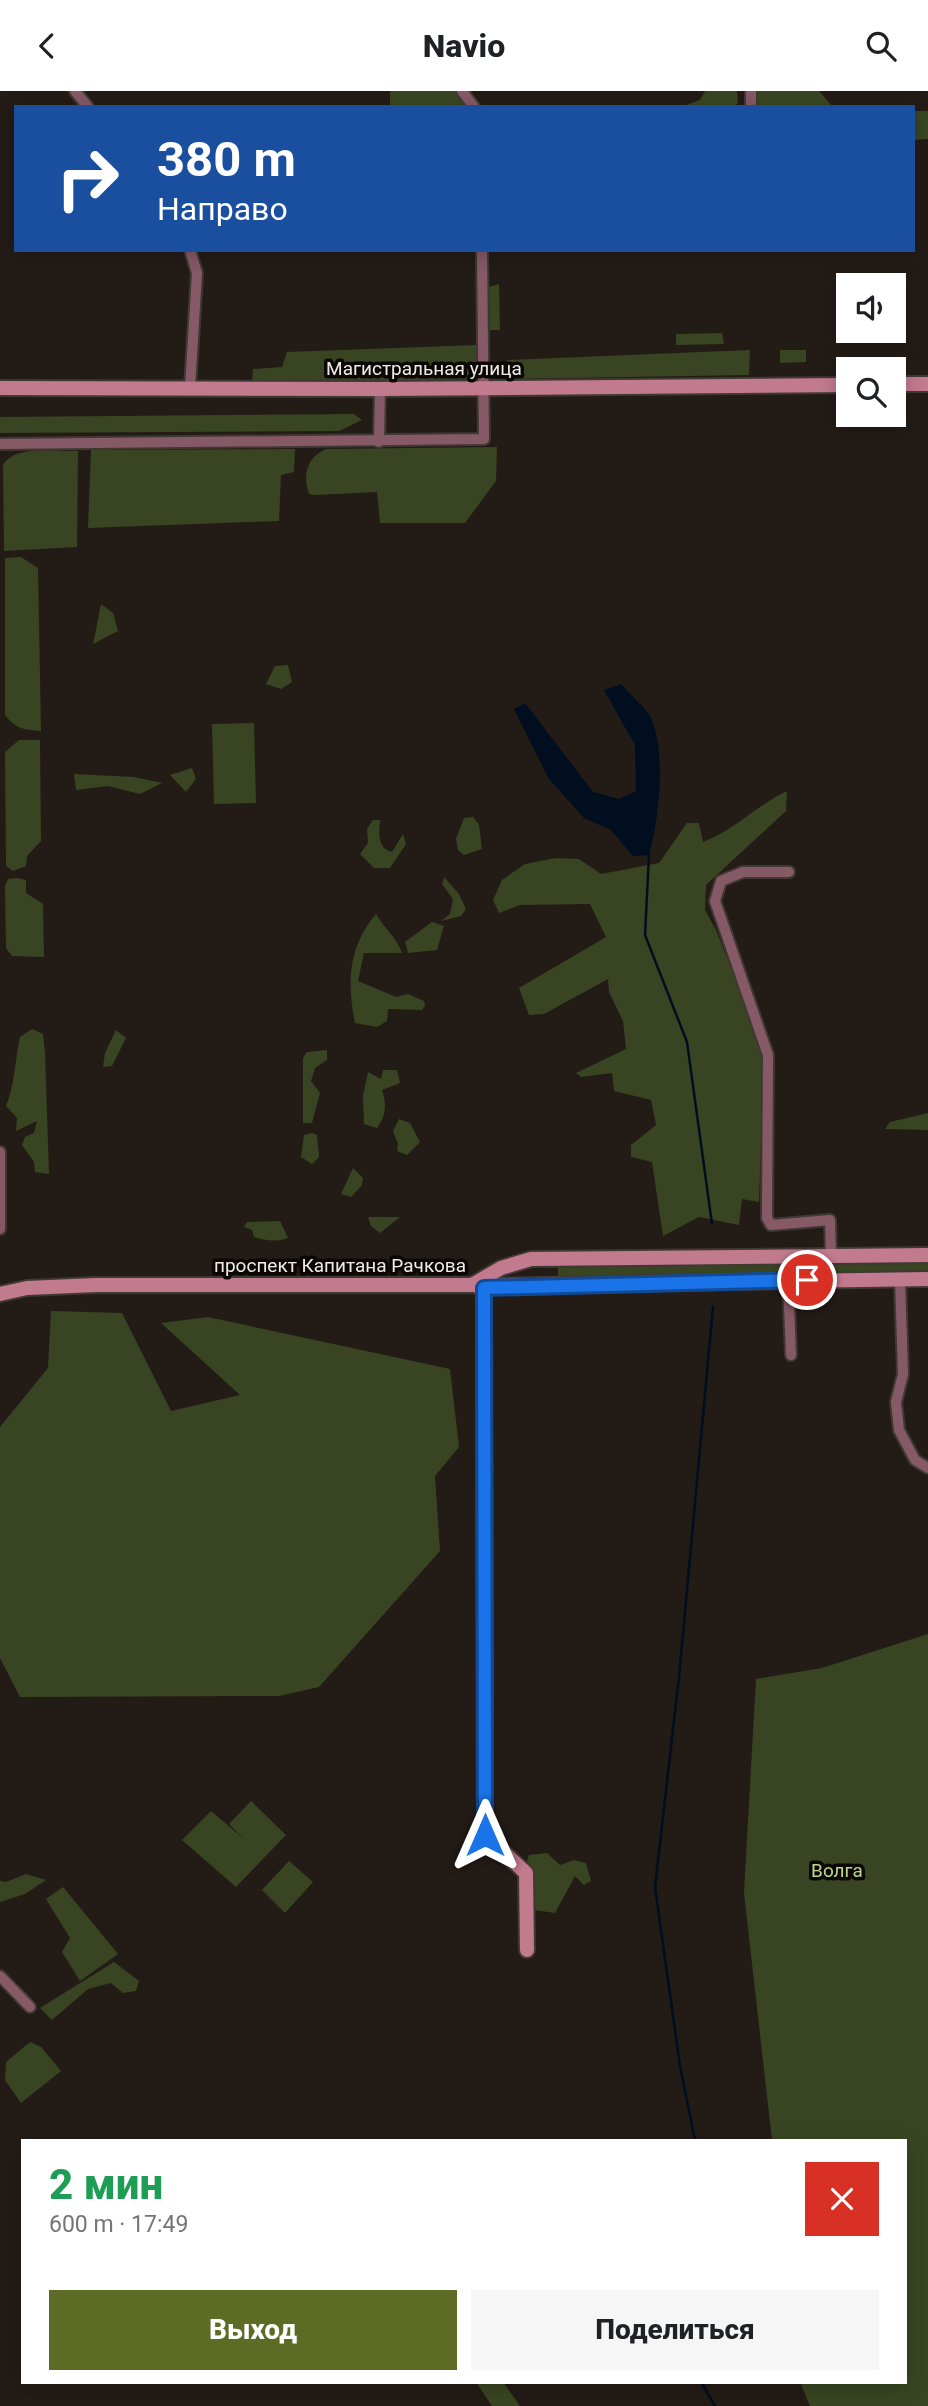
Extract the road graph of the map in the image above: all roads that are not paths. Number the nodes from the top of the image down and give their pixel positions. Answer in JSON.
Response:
{"nodes":[{"id":1,"x":75,"y":91,"type":"edge"},
{"id":2,"x":86,"y":105,"type":"edge"},
{"id":3,"x":191,"y":252,"type":"edge"},
{"id":4,"x":482,"y":252,"type":"edge"},
{"id":5,"x":906,"y":384,"type":"edge"},
{"id":6,"x":928,"y":384,"type":"edge"},
{"id":7,"x":836,"y":385,"type":"edge"},
{"id":8,"x":190,"y":387,"type":"junction"},
{"id":9,"x":485,"y":387,"type":"junction"},
{"id":10,"x":0,"y":388,"type":"edge"},
{"id":11,"x":380,"y":389,"type":"junction"},
{"id":12,"x":379,"y":442,"type":"junction"},
{"id":13,"x":0,"y":444,"type":"edge"},
{"id":14,"x":789,"y":872,"type":"dead end"},
{"id":15,"x":0,"y":1152,"type":"edge"},
{"id":16,"x":1,"y":1213,"type":"edge"},
{"id":17,"x":0,"y":1229,"type":"edge"},
{"id":18,"x":831,"y":1255,"type":"junction"},
{"id":19,"x":928,"y":1255,"type":"edge"},
{"id":20,"x":531,"y":1259,"type":"junction"},
{"id":21,"x":928,"y":1279,"type":"edge"},
{"id":22,"x":788,"y":1280,"type":"junction"},
{"id":23,"x":900,"y":1280,"type":"junction"},
{"id":24,"x":534,"y":1285,"type":"junction"},
{"id":25,"x":478,"y":1287,"type":"junction"},
{"id":26,"x":0,"y":1294,"type":"edge"},
{"id":27,"x":791,"y":1355,"type":"dead end"},
{"id":28,"x":928,"y":1468,"type":"edge"},
{"id":29,"x":527,"y":1950,"type":"dead end"},
{"id":30,"x":0,"y":1976,"type":"edge"},
{"id":31,"x":30,"y":2007,"type":"dead end"}],
"edges":[{"from":1,"to":2,"type":"street"},
{"from":3,"to":8,"type":"street"},
{"from":4,"to":9,"type":"street"},
{"from":5,"to":6,"type":"street"},
{"from":7,"to":9,"type":"street","name":"Магистральная улица"},
{"from":8,"to":10,"type":"street","name":"Магистральная улица"},
{"from":8,"to":11,"type":"street","name":"Магистральная улица"},
{"from":9,"to":11,"type":"street","name":"Магистральная улица"},
{"from":9,"to":12,"type":"street"},
{"from":11,"to":12,"type":"street"},
{"from":12,"to":13,"type":"street"},
{"from":14,"to":18,"type":"street"},
{"from":15,"to":16,"type":"street"},
{"from":16,"to":17,"type":"street"},
{"from":18,"to":19,"type":"street","name":"проспект Капитана Рачкова"},
{"from":18,"to":20,"type":"street","name":"проспект Капитана Рачкова"},
{"from":20,"to":24,"type":"street"},
{"from":20,"to":25,"type":"street","name":"проспект Капитана Рачкова"},
{"from":21,"to":23,"type":"street"},
{"from":22,"to":23,"type":"street"},
{"from":22,"to":24,"type":"street"},
{"from":22,"to":27,"type":"street"},
{"from":23,"to":28,"type":"street"},
{"from":24,"to":25,"type":"street"},
{"from":25,"to":26,"type":"street","name":"проспект Капитана Рачкова"},
{"from":25,"to":29,"type":"street"},
{"from":30,"to":31,"type":"street"}]}
